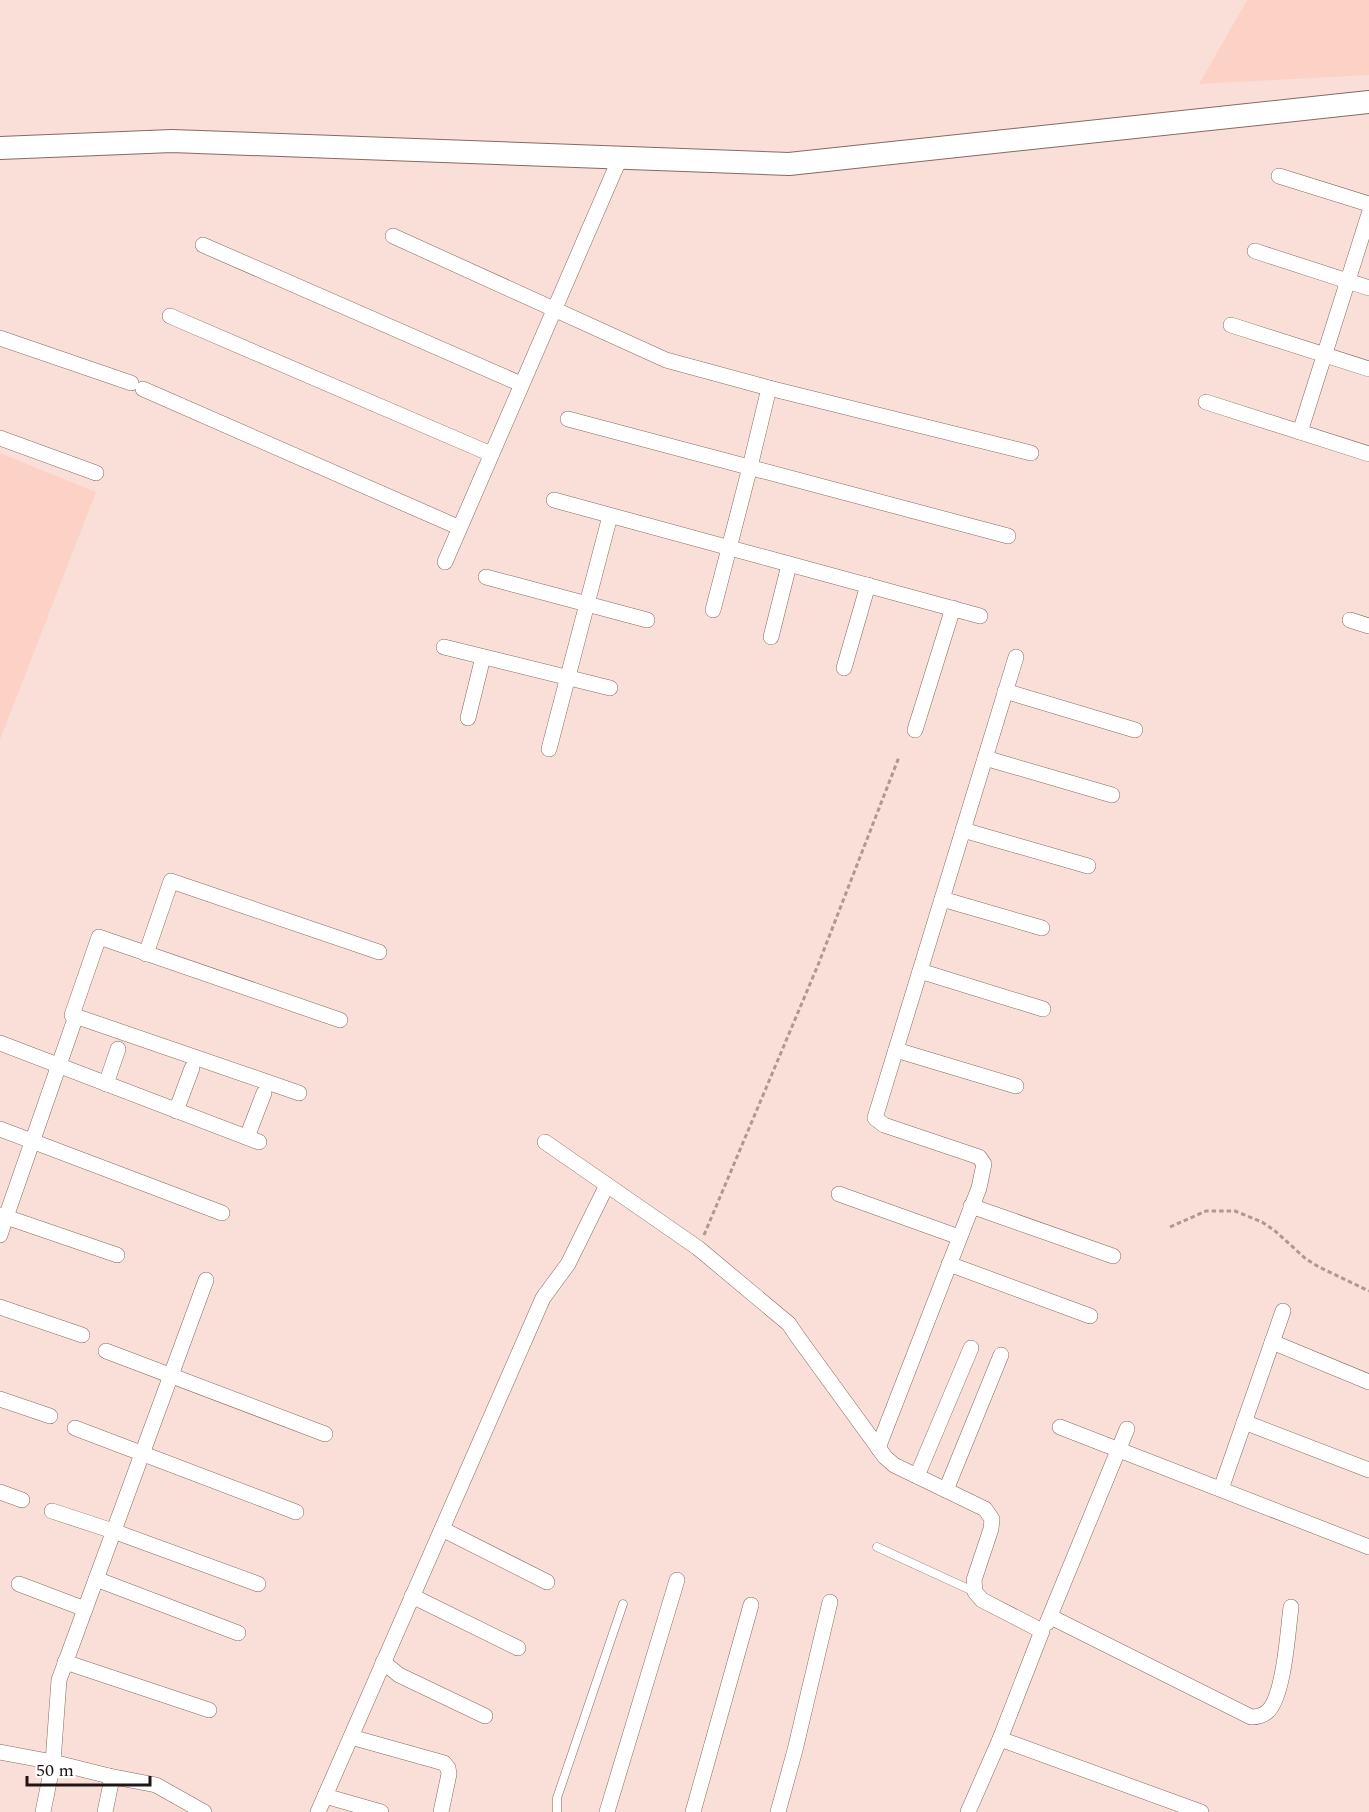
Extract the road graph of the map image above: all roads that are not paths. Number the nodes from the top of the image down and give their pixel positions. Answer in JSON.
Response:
{"nodes":[{"id":1,"x":1369,"y":102,"type":"edge"},
{"id":2,"x":0,"y":148,"type":"edge"},
{"id":3,"x":620,"y":158,"type":"junction"},
{"id":4,"x":1279,"y":176,"type":"dead end"},
{"id":5,"x":1369,"y":204,"type":"edge"},
{"id":6,"x":1369,"y":214,"type":"edge"},
{"id":7,"x":393,"y":237,"type":"dead end"},
{"id":8,"x":204,"y":245,"type":"dead end"},
{"id":9,"x":1255,"y":251,"type":"dead end"},
{"id":10,"x":1348,"y":281,"type":"junction"},
{"id":11,"x":1369,"y":288,"type":"edge"},
{"id":12,"x":553,"y":310,"type":"junction"},
{"id":13,"x":170,"y":316,"type":"dead end"},
{"id":14,"x":1231,"y":325,"type":"dead end"},
{"id":15,"x":0,"y":338,"type":"edge"},
{"id":16,"x":1324,"y":355,"type":"junction"},
{"id":17,"x":1369,"y":369,"type":"edge"},
{"id":18,"x":521,"y":384,"type":"junction"},
{"id":19,"x":769,"y":388,"type":"junction"},
{"id":20,"x":1206,"y":402,"type":"dead end"},
{"id":21,"x":567,"y":419,"type":"dead end"},
{"id":22,"x":1300,"y":432,"type":"junction"},
{"id":23,"x":0,"y":438,"type":"edge"},
{"id":24,"x":1031,"y":453,"type":"dead end"},
{"id":25,"x":491,"y":454,"type":"junction"},
{"id":26,"x":1369,"y":454,"type":"edge"},
{"id":27,"x":750,"y":467,"type":"junction"},
{"id":28,"x":96,"y":473,"type":"dead end"},
{"id":29,"x":554,"y":500,"type":"dead end"},
{"id":30,"x":610,"y":516,"type":"junction"},
{"id":31,"x":459,"y":527,"type":"junction"},
{"id":32,"x":1008,"y":536,"type":"dead end"},
{"id":33,"x":728,"y":548,"type":"junction"},
{"id":34,"x":445,"y":562,"type":"dead end"},
{"id":35,"x":789,"y":565,"type":"junction"},
{"id":36,"x":486,"y":577,"type":"dead end"},
{"id":37,"x":868,"y":585,"type":"junction"},
{"id":38,"x":587,"y":604,"type":"junction"},
{"id":39,"x":953,"y":608,"type":"junction"},
{"id":40,"x":713,"y":610,"type":"dead end"},
{"id":41,"x":980,"y":616,"type":"dead end"},
{"id":42,"x":647,"y":620,"type":"dead end"},
{"id":43,"x":1350,"y":621,"type":"dead end"},
{"id":44,"x":1369,"y":626,"type":"edge"},
{"id":45,"x":771,"y":637,"type":"dead end"},
{"id":46,"x":444,"y":647,"type":"dead end"},
{"id":47,"x":483,"y":657,"type":"junction"},
{"id":48,"x":1016,"y":657,"type":"dead end"},
{"id":49,"x":844,"y":668,"type":"dead end"},
{"id":50,"x":568,"y":678,"type":"junction"},
{"id":51,"x":610,"y":688,"type":"dead end"},
{"id":52,"x":1005,"y":692,"type":"junction"},
{"id":53,"x":468,"y":718,"type":"dead end"},
{"id":54,"x":915,"y":730,"type":"dead end"},
{"id":55,"x":1135,"y":730,"type":"dead end"},
{"id":56,"x":549,"y":749,"type":"dead end"},
{"id":57,"x":985,"y":758,"type":"junction"},
{"id":58,"x":1112,"y":795,"type":"dead end"},
{"id":59,"x":963,"y":830,"type":"junction"},
{"id":60,"x":1088,"y":866,"type":"dead end"},
{"id":61,"x":942,"y":899,"type":"junction"},
{"id":62,"x":1042,"y":928,"type":"dead end"},
{"id":63,"x":379,"y":952,"type":"dead end"},
{"id":64,"x":146,"y":954,"type":"junction"},
{"id":65,"x":920,"y":971,"type":"junction"},
{"id":66,"x":1043,"y":1009,"type":"dead end"},
{"id":67,"x":76,"y":1016,"type":"junction"},
{"id":68,"x":340,"y":1020,"type":"dead end"},
{"id":69,"x":0,"y":1043,"type":"edge"},
{"id":70,"x":118,"y":1049,"type":"dead end"},
{"id":71,"x":896,"y":1050,"type":"junction"},
{"id":72,"x":59,"y":1066,"type":"junction"},
{"id":73,"x":192,"y":1068,"type":"dead end"},
{"id":74,"x":106,"y":1084,"type":"junction"},
{"id":75,"x":1016,"y":1086,"type":"dead end"},
{"id":76,"x":264,"y":1093,"type":"dead end"},
{"id":77,"x":298,"y":1093,"type":"dead end"},
{"id":78,"x":176,"y":1111,"type":"junction"},
{"id":79,"x":0,"y":1129,"type":"edge"},
{"id":80,"x":32,"y":1141,"type":"junction"},
{"id":81,"x":545,"y":1142,"type":"dead end"},
{"id":82,"x":607,"y":1185,"type":"junction"},
{"id":83,"x":839,"y":1194,"type":"dead end"},
{"id":84,"x":971,"y":1206,"type":"junction"},
{"id":85,"x":222,"y":1213,"type":"dead end"},
{"id":86,"x":3,"y":1216,"type":"edge"},
{"id":87,"x":0,"y":1235,"type":"edge"},
{"id":88,"x":959,"y":1238,"type":"junction"},
{"id":89,"x":117,"y":1255,"type":"dead end"},
{"id":90,"x":1113,"y":1256,"type":"dead end"},
{"id":91,"x":949,"y":1263,"type":"junction"},
{"id":92,"x":206,"y":1280,"type":"dead end"},
{"id":93,"x":0,"y":1307,"type":"edge"},
{"id":94,"x":1283,"y":1311,"type":"dead end"},
{"id":95,"x":1090,"y":1316,"type":"dead end"},
{"id":96,"x":82,"y":1335,"type":"dead end"},
{"id":97,"x":1272,"y":1342,"type":"junction"},
{"id":98,"x":971,"y":1348,"type":"dead end"},
{"id":99,"x":106,"y":1351,"type":"dead end"},
{"id":100,"x":1001,"y":1355,"type":"dead end"},
{"id":101,"x":170,"y":1377,"type":"junction"},
{"id":102,"x":1369,"y":1382,"type":"edge"},
{"id":103,"x":0,"y":1399,"type":"edge"},
{"id":104,"x":50,"y":1416,"type":"dead end"},
{"id":105,"x":1244,"y":1422,"type":"junction"},
{"id":106,"x":1060,"y":1427,"type":"dead end"},
{"id":107,"x":75,"y":1428,"type":"dead end"},
{"id":108,"x":1127,"y":1429,"type":"dead end"},
{"id":109,"x":326,"y":1434,"type":"dead end"},
{"id":110,"x":878,"y":1448,"type":"junction"},
{"id":111,"x":1119,"y":1449,"type":"junction"},
{"id":112,"x":142,"y":1454,"type":"junction"},
{"id":113,"x":1369,"y":1470,"type":"edge"},
{"id":114,"x":917,"y":1476,"type":"junction"},
{"id":115,"x":1221,"y":1489,"type":"junction"},
{"id":116,"x":946,"y":1490,"type":"junction"},
{"id":117,"x":0,"y":1492,"type":"edge"},
{"id":118,"x":22,"y":1500,"type":"dead end"},
{"id":119,"x":52,"y":1511,"type":"dead end"},
{"id":120,"x":296,"y":1512,"type":"dead end"},
{"id":121,"x":441,"y":1529,"type":"junction"},
{"id":122,"x":113,"y":1532,"type":"junction"},
{"id":123,"x":877,"y":1547,"type":"dead end"},
{"id":124,"x":1369,"y":1547,"type":"edge"},
{"id":125,"x":96,"y":1579,"type":"junction"},
{"id":126,"x":677,"y":1580,"type":"dead end"},
{"id":127,"x":547,"y":1582,"type":"dead end"},
{"id":128,"x":19,"y":1584,"type":"dead end"},
{"id":129,"x":258,"y":1584,"type":"dead end"},
{"id":130,"x":975,"y":1592,"type":"junction"},
{"id":131,"x":412,"y":1596,"type":"junction"},
{"id":132,"x":830,"y":1602,"type":"dead end"},
{"id":133,"x":623,"y":1604,"type":"dead end"},
{"id":134,"x":751,"y":1605,"type":"dead end"},
{"id":135,"x":1291,"y":1607,"type":"dead end"},
{"id":136,"x":85,"y":1609,"type":"junction"},
{"id":137,"x":1051,"y":1617,"type":"junction"},
{"id":138,"x":1042,"y":1631,"type":"junction"},
{"id":139,"x":238,"y":1633,"type":"dead end"},
{"id":140,"x":518,"y":1648,"type":"dead end"},
{"id":141,"x":65,"y":1662,"type":"junction"},
{"id":142,"x":383,"y":1662,"type":"junction"},
{"id":143,"x":209,"y":1710,"type":"dead end"},
{"id":144,"x":485,"y":1716,"type":"dead end"},
{"id":145,"x":351,"y":1737,"type":"junction"},
{"id":146,"x":1000,"y":1739,"type":"junction"},
{"id":147,"x":0,"y":1752,"type":"edge"},
{"id":148,"x":53,"y":1762,"type":"junction"},
{"id":149,"x":109,"y":1776,"type":"junction"},
{"id":150,"x":325,"y":1796,"type":"junction"},
{"id":151,"x":43,"y":1812,"type":"edge"},
{"id":152,"x":105,"y":1812,"type":"edge"},
{"id":153,"x":204,"y":1812,"type":"edge"},
{"id":154,"x":318,"y":1812,"type":"edge"},
{"id":155,"x":381,"y":1812,"type":"edge"},
{"id":156,"x":441,"y":1812,"type":"edge"},
{"id":157,"x":557,"y":1812,"type":"edge"},
{"id":158,"x":607,"y":1812,"type":"edge"},
{"id":159,"x":693,"y":1812,"type":"edge"},
{"id":160,"x":778,"y":1812,"type":"edge"},
{"id":161,"x":968,"y":1812,"type":"edge"},
{"id":162,"x":1201,"y":1812,"type":"edge"}],
"edges":[{"from":1,"to":3,"type":"street"},
{"from":2,"to":3,"type":"street"},
{"from":3,"to":12,"type":"street"},
{"from":4,"to":5,"type":"street"},
{"from":6,"to":10,"type":"street"},
{"from":7,"to":12,"type":"street"},
{"from":8,"to":18,"type":"street"},
{"from":9,"to":10,"type":"street"},
{"from":10,"to":11,"type":"street"},
{"from":10,"to":16,"type":"street"},
{"from":12,"to":18,"type":"street"},
{"from":12,"to":19,"type":"street"},
{"from":13,"to":25,"type":"street"},
{"from":14,"to":16,"type":"street"},
{"from":15,"to":31,"type":"street"},
{"from":16,"to":17,"type":"street"},
{"from":16,"to":22,"type":"street"},
{"from":18,"to":25,"type":"street"},
{"from":19,"to":24,"type":"street"},
{"from":19,"to":27,"type":"street"},
{"from":20,"to":22,"type":"street"},
{"from":21,"to":27,"type":"street"},
{"from":22,"to":26,"type":"street"},
{"from":23,"to":28,"type":"street"},
{"from":25,"to":31,"type":"street"},
{"from":27,"to":32,"type":"street"},
{"from":27,"to":33,"type":"street"},
{"from":29,"to":30,"type":"street"},
{"from":30,"to":33,"type":"street"},
{"from":30,"to":38,"type":"street"},
{"from":31,"to":34,"type":"street"},
{"from":33,"to":35,"type":"street"},
{"from":33,"to":40,"type":"street"},
{"from":35,"to":37,"type":"street"},
{"from":35,"to":45,"type":"street"},
{"from":36,"to":38,"type":"street"},
{"from":37,"to":39,"type":"street"},
{"from":37,"to":49,"type":"street"},
{"from":38,"to":42,"type":"street"},
{"from":38,"to":50,"type":"street"},
{"from":39,"to":41,"type":"street"},
{"from":39,"to":54,"type":"street"},
{"from":43,"to":44,"type":"street"},
{"from":46,"to":47,"type":"street"},
{"from":47,"to":50,"type":"street"},
{"from":47,"to":53,"type":"street"},
{"from":48,"to":52,"type":"street"},
{"from":50,"to":51,"type":"street"},
{"from":50,"to":56,"type":"street"},
{"from":52,"to":55,"type":"street"},
{"from":52,"to":57,"type":"street"},
{"from":57,"to":58,"type":"street"},
{"from":57,"to":59,"type":"street"},
{"from":59,"to":60,"type":"street"},
{"from":59,"to":61,"type":"street"},
{"from":61,"to":62,"type":"street"},
{"from":61,"to":65,"type":"street"},
{"from":63,"to":64,"type":"street"},
{"from":64,"to":67,"type":"street"},
{"from":64,"to":68,"type":"street"},
{"from":65,"to":66,"type":"street"},
{"from":65,"to":71,"type":"street"},
{"from":67,"to":72,"type":"street"},
{"from":67,"to":77,"type":"street"},
{"from":69,"to":72,"type":"street"},
{"from":70,"to":74,"type":"street"},
{"from":71,"to":75,"type":"street"},
{"from":71,"to":84,"type":"street"},
{"from":72,"to":74,"type":"street"},
{"from":72,"to":80,"type":"street"},
{"from":73,"to":78,"type":"street"},
{"from":74,"to":78,"type":"street"},
{"from":76,"to":78,"type":"street"},
{"from":79,"to":80,"type":"street"},
{"from":80,"to":85,"type":"street"},
{"from":80,"to":86,"type":"street"},
{"from":81,"to":82,"type":"street"},
{"from":82,"to":110,"type":"street"},
{"from":82,"to":121,"type":"street"},
{"from":83,"to":88,"type":"street"},
{"from":84,"to":88,"type":"street"},
{"from":84,"to":90,"type":"street"},
{"from":86,"to":87,"type":"street"},
{"from":86,"to":89,"type":"street"},
{"from":88,"to":91,"type":"street"},
{"from":91,"to":95,"type":"street"},
{"from":91,"to":110,"type":"street"},
{"from":92,"to":101,"type":"street"},
{"from":93,"to":96,"type":"street"},
{"from":94,"to":97,"type":"street"},
{"from":97,"to":102,"type":"street"},
{"from":97,"to":105,"type":"street"},
{"from":98,"to":114,"type":"street"},
{"from":99,"to":101,"type":"street"},
{"from":100,"to":116,"type":"street"},
{"from":101,"to":109,"type":"street"},
{"from":101,"to":112,"type":"street"},
{"from":103,"to":104,"type":"street"},
{"from":105,"to":113,"type":"street"},
{"from":105,"to":115,"type":"street"},
{"from":106,"to":111,"type":"street"},
{"from":107,"to":112,"type":"street"},
{"from":108,"to":111,"type":"street"},
{"from":110,"to":114,"type":"street"},
{"from":111,"to":115,"type":"street"},
{"from":111,"to":137,"type":"street"},
{"from":112,"to":120,"type":"street"},
{"from":112,"to":122,"type":"street"},
{"from":114,"to":116,"type":"street"},
{"from":115,"to":124,"type":"street"},
{"from":116,"to":130,"type":"street"},
{"from":117,"to":118,"type":"street"},
{"from":119,"to":122,"type":"street"},
{"from":121,"to":127,"type":"street"},
{"from":121,"to":131,"type":"street"},
{"from":122,"to":125,"type":"street"},
{"from":122,"to":129,"type":"street"},
{"from":123,"to":130,"type":"lane"},
{"from":125,"to":136,"type":"street"},
{"from":125,"to":139,"type":"street"},
{"from":126,"to":158,"type":"street"},
{"from":128,"to":136,"type":"street"},
{"from":130,"to":138,"type":"street"},
{"from":131,"to":140,"type":"street"},
{"from":131,"to":142,"type":"street"},
{"from":132,"to":160,"type":"street"},
{"from":133,"to":157,"type":"lane"},
{"from":134,"to":159,"type":"street"},
{"from":135,"to":137,"type":"street"},
{"from":136,"to":141,"type":"street"},
{"from":137,"to":138,"type":"street"},
{"from":138,"to":146,"type":"street"},
{"from":141,"to":143,"type":"street"},
{"from":141,"to":148,"type":"street"},
{"from":142,"to":144,"type":"street"},
{"from":142,"to":145,"type":"street"},
{"from":145,"to":150,"type":"street"},
{"from":145,"to":156,"type":"street"},
{"from":146,"to":161,"type":"street"},
{"from":146,"to":162,"type":"street"},
{"from":147,"to":148,"type":"street"},
{"from":148,"to":149,"type":"street"},
{"from":148,"to":151,"type":"street"},
{"from":149,"to":152,"type":"street"},
{"from":149,"to":153,"type":"street"},
{"from":150,"to":154,"type":"street"},
{"from":150,"to":155,"type":"street"}]}
